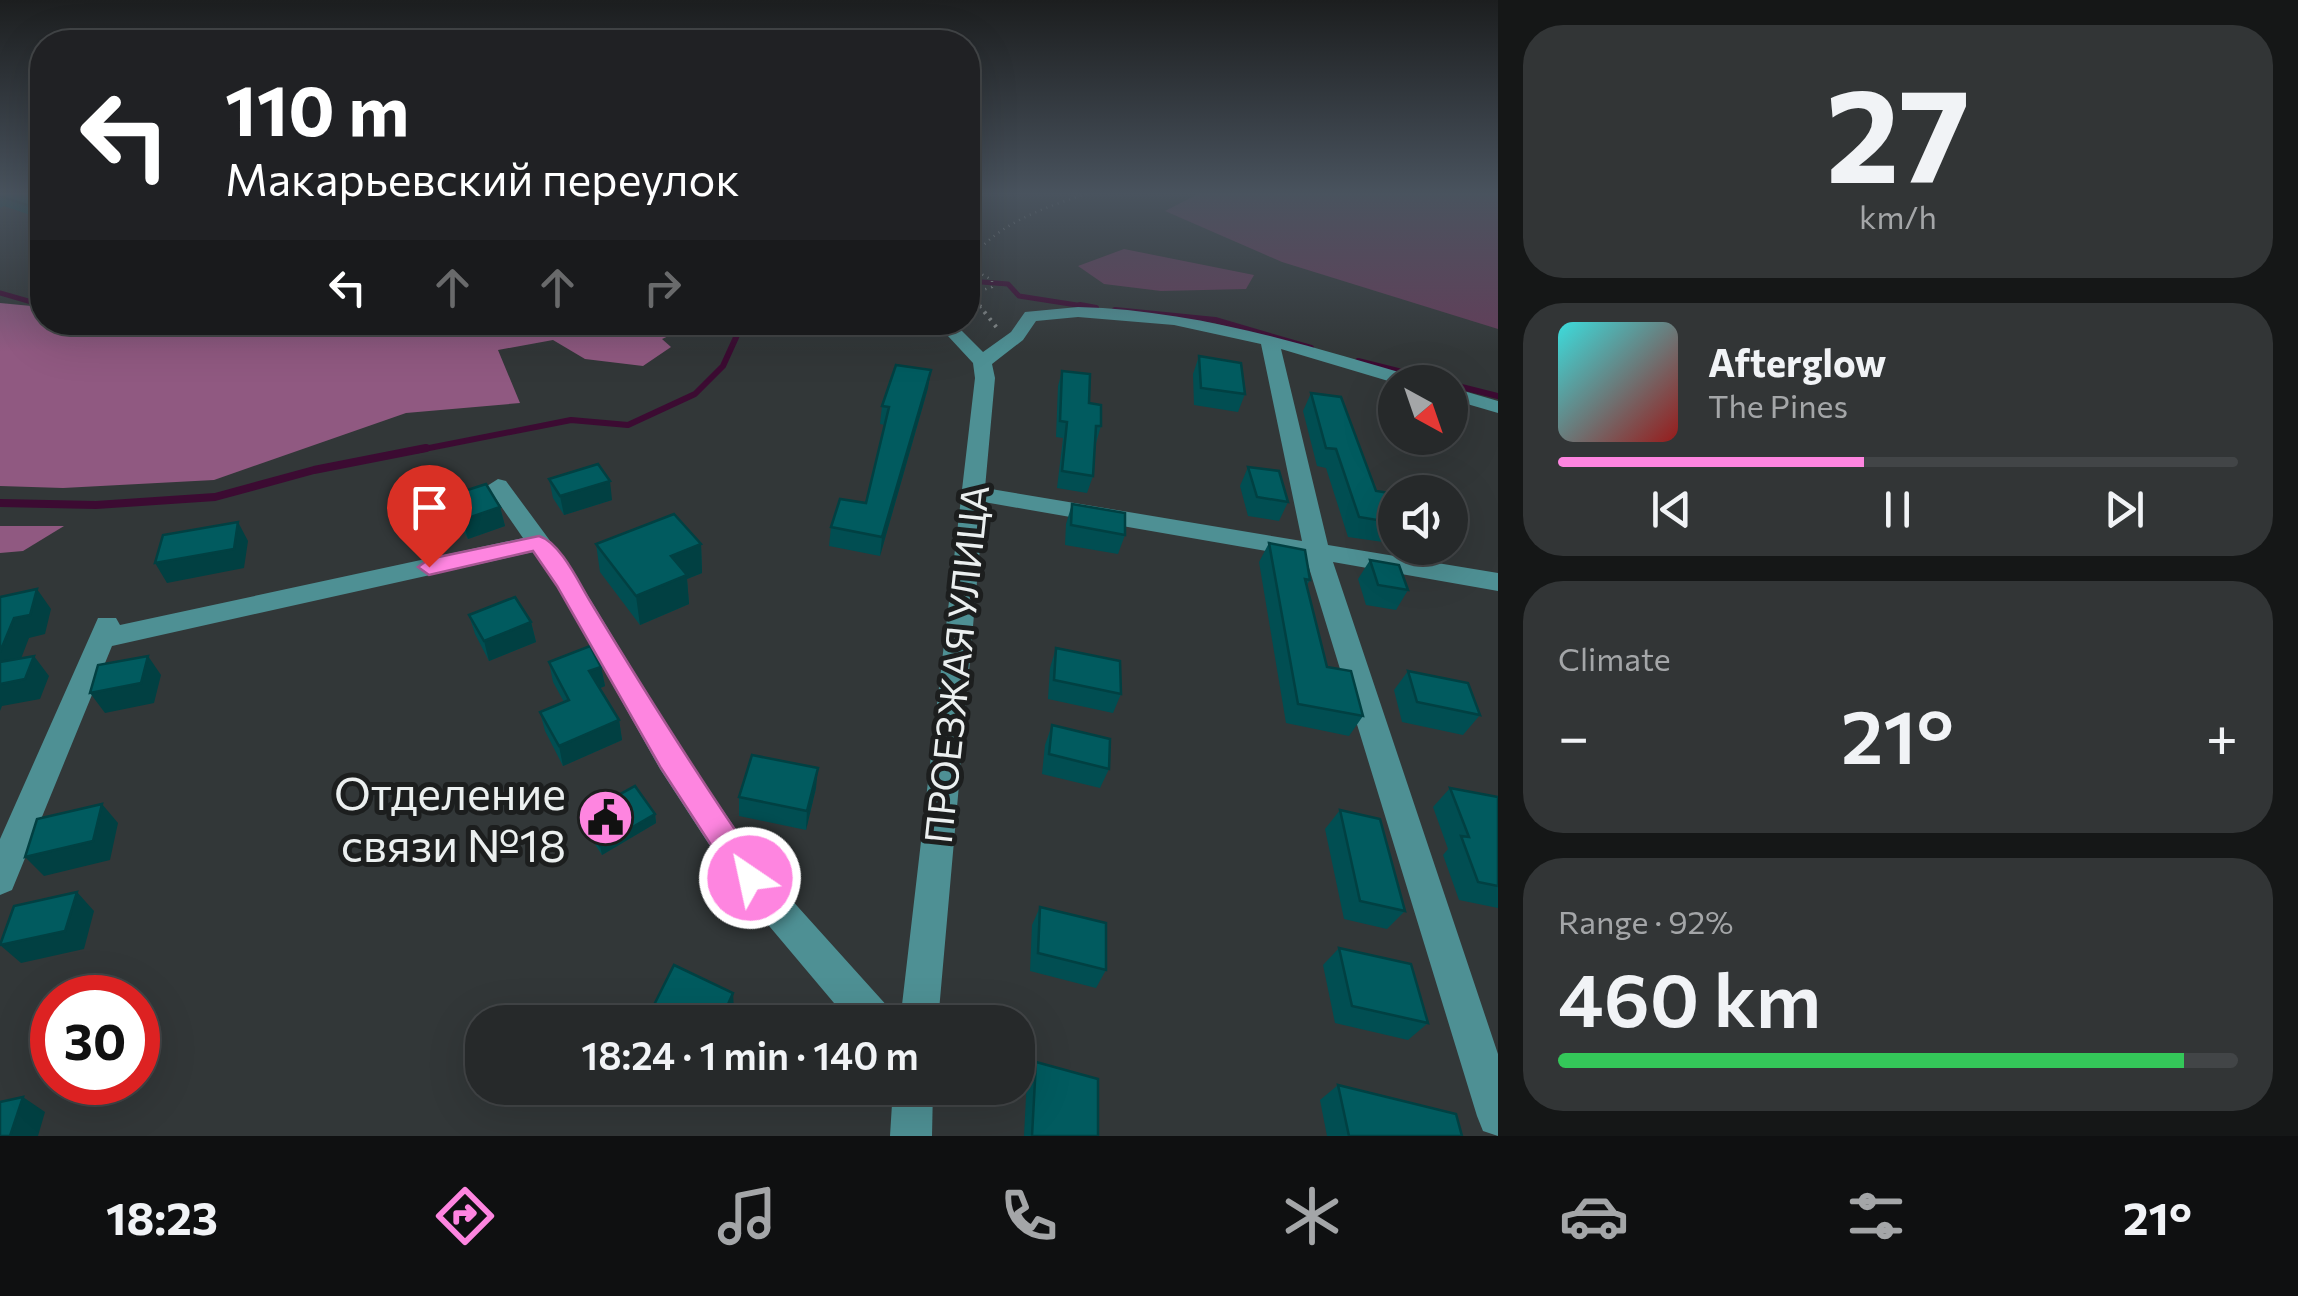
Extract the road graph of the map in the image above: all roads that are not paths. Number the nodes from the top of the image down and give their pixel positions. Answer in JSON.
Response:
{"nodes":[{"id":1,"x":955,"y":335,"type":"edge"},
{"id":2,"x":1270,"y":342,"type":"junction"},
{"id":3,"x":982,"y":362,"type":"junction"},
{"id":4,"x":1378,"y":372,"type":"edge"},
{"id":5,"x":1468,"y":398,"type":"edge"},
{"id":6,"x":1498,"y":407,"type":"edge"},
{"id":7,"x":498,"y":486,"type":"dead end"},
{"id":8,"x":973,"y":494,"type":"junction"},
{"id":9,"x":539,"y":543,"type":"junction"},
{"id":10,"x":1317,"y":552,"type":"junction"},
{"id":11,"x":1498,"y":582,"type":"edge"},
{"id":12,"x":1,"y":876,"type":"edge"},
{"id":13,"x":860,"y":1005,"type":"edge"},
{"id":14,"x":921,"y":1005,"type":"edge"},
{"id":15,"x":912,"y":1105,"type":"edge"},
{"id":16,"x":1498,"y":1116,"type":"edge"},
{"id":17,"x":910,"y":1136,"type":"edge"}],
"edges":[{"from":1,"to":3,"type":"street"},
{"from":2,"to":3,"type":"street"},
{"from":2,"to":4,"type":"street"},
{"from":2,"to":10,"type":"street"},
{"from":3,"to":8,"type":"street","name":"ПРОЕЗЖАЯ УЛИЦА"},
{"from":5,"to":6,"type":"street"},
{"from":7,"to":9,"type":"street"},
{"from":8,"to":10,"type":"street"},
{"from":8,"to":14,"type":"street","name":"ПРОЕЗЖАЯ УЛИЦА"},
{"from":9,"to":12,"type":"street"},
{"from":9,"to":13,"type":"street"},
{"from":10,"to":11,"type":"street"},
{"from":10,"to":16,"type":"street"},
{"from":15,"to":17,"type":"street"}]}
